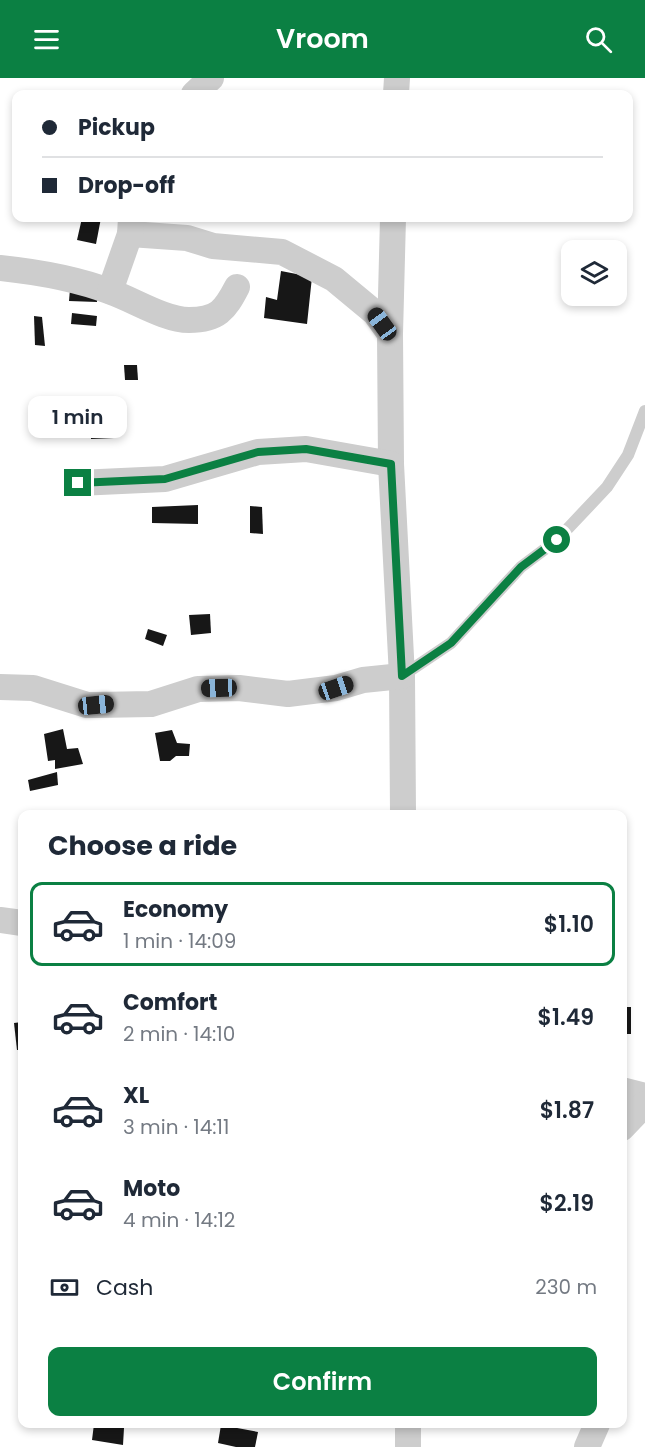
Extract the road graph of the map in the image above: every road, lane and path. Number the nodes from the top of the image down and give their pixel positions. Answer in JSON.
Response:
{"nodes":[{"id":1,"x":211,"y":78,"type":"edge"},
{"id":2,"x":198,"y":90,"type":"edge"},
{"id":3,"x":393,"y":222,"type":"edge"},
{"id":4,"x":131,"y":226,"type":"edge"},
{"id":5,"x":0,"y":268,"type":"edge"},
{"id":6,"x":237,"y":287,"type":"dead end"},
{"id":7,"x":110,"y":291,"type":"junction"},
{"id":8,"x":390,"y":334,"type":"junction"},
{"id":9,"x":645,"y":411,"type":"edge"},
{"id":10,"x":391,"y":464,"type":"junction"},
{"id":11,"x":78,"y":483,"type":"dead end"},
{"id":12,"x":402,"y":676,"type":"junction"},
{"id":13,"x":0,"y":687,"type":"edge"},
{"id":14,"x":403,"y":810,"type":"edge"},
{"id":15,"x":0,"y":920,"type":"edge"},
{"id":16,"x":18,"y":922,"type":"edge"},
{"id":17,"x":627,"y":1091,"type":"edge"},
{"id":18,"x":645,"y":1096,"type":"edge"},
{"id":19,"x":645,"y":1104,"type":"edge"},
{"id":20,"x":627,"y":1123,"type":"edge"},
{"id":21,"x":408,"y":1428,"type":"edge"},
{"id":22,"x":595,"y":1428,"type":"edge"},
{"id":23,"x":408,"y":1447,"type":"edge"},
{"id":24,"x":587,"y":1447,"type":"edge"}],
"edges":[{"from":1,"to":2,"type":"street"},
{"from":3,"to":8,"type":"street"},
{"from":4,"to":7,"type":"street"},
{"from":4,"to":8,"type":"street"},
{"from":5,"to":7,"type":"street"},
{"from":6,"to":7,"type":"street"},
{"from":8,"to":10,"type":"street"},
{"from":9,"to":12,"type":"lane"},
{"from":10,"to":11,"type":"street"},
{"from":10,"to":12,"type":"street"},
{"from":12,"to":13,"type":"street"},
{"from":12,"to":14,"type":"street"},
{"from":15,"to":16,"type":"street"},
{"from":17,"to":18,"type":"street"},
{"from":19,"to":20,"type":"street"},
{"from":21,"to":23,"type":"street"},
{"from":22,"to":24,"type":"street"}]}
